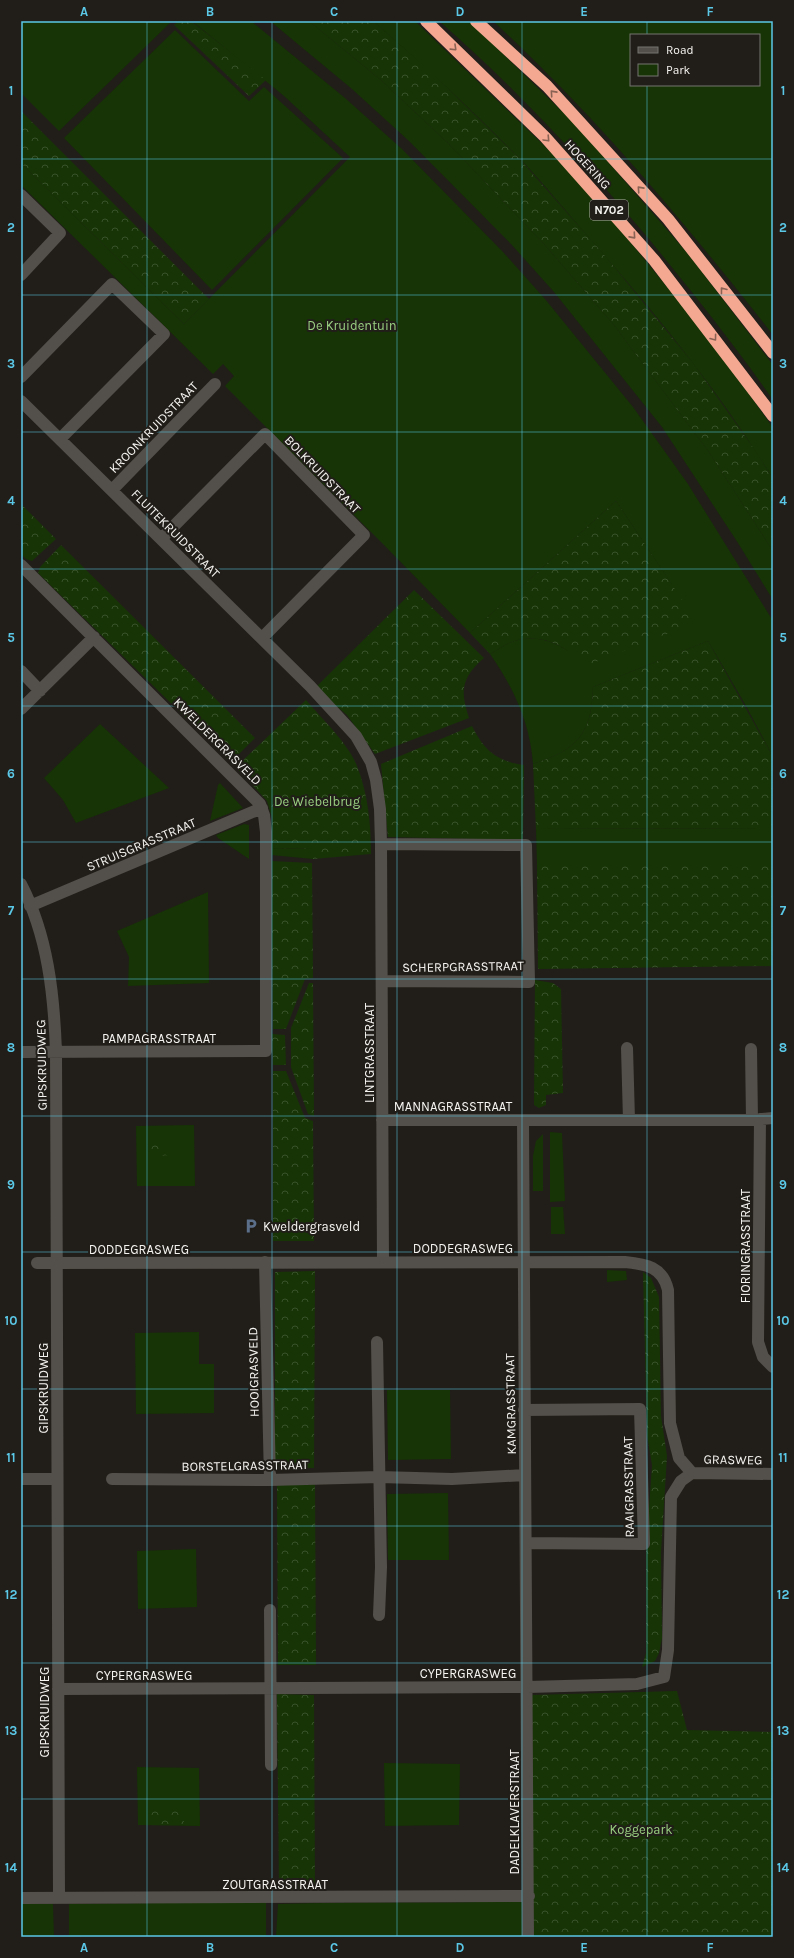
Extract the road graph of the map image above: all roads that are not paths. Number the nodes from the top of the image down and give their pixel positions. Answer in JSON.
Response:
{"nodes":[{"id":1,"x":426,"y":21,"type":"edge"},
{"id":2,"x":476,"y":21,"type":"edge"},
{"id":3,"x":21,"y":195,"type":"edge"},
{"id":4,"x":21,"y":275,"type":"edge"},
{"id":5,"x":773,"y":353,"type":"edge"},
{"id":6,"x":21,"y":377,"type":"edge"},
{"id":7,"x":215,"y":384,"type":"dead end"},
{"id":8,"x":21,"y":401,"type":"edge"},
{"id":9,"x":773,"y":416,"type":"edge"},
{"id":10,"x":60,"y":439,"type":"junction"},
{"id":11,"x":112,"y":490,"type":"junction"},
{"id":12,"x":161,"y":539,"type":"junction"},
{"id":13,"x":23,"y":572,"type":"edge"},
{"id":14,"x":94,"y":637,"type":"junction"},
{"id":15,"x":262,"y":638,"type":"junction"},
{"id":16,"x":21,"y":672,"type":"edge"},
{"id":17,"x":40,"y":690,"type":"junction"},
{"id":18,"x":21,"y":709,"type":"edge"},
{"id":19,"x":262,"y":808,"type":"junction"},
{"id":20,"x":381,"y":844,"type":"junction"},
{"id":21,"x":21,"y":884,"type":"edge"},
{"id":22,"x":30,"y":906,"type":"junction"},
{"id":23,"x":383,"y":981,"type":"junction"},
{"id":24,"x":627,"y":1048,"type":"dead end"},
{"id":25,"x":751,"y":1049,"type":"dead end"},
{"id":26,"x":262,"y":1051,"type":"joint"},
{"id":27,"x":21,"y":1052,"type":"edge"},
{"id":28,"x":56,"y":1052,"type":"junction"},
{"id":29,"x":773,"y":1118,"type":"edge"},
{"id":30,"x":756,"y":1119,"type":"junction"},
{"id":31,"x":382,"y":1120,"type":"junction"},
{"id":32,"x":629,"y":1120,"type":"junction"},
{"id":33,"x":523,"y":1121,"type":"junction"},
{"id":34,"x":56,"y":1262,"type":"junction"},
{"id":35,"x":265,"y":1262,"type":"junction"},
{"id":36,"x":383,"y":1262,"type":"junction"},
{"id":37,"x":523,"y":1262,"type":"junction"},
{"id":38,"x":37,"y":1263,"type":"dead end"},
{"id":39,"x":377,"y":1342,"type":"dead end"},
{"id":40,"x":773,"y":1367,"type":"edge"},
{"id":41,"x":524,"y":1410,"type":"junction"},
{"id":42,"x":692,"y":1473,"type":"junction"},
{"id":43,"x":773,"y":1474,"type":"edge"},
{"id":44,"x":525,"y":1475,"type":"junction"},
{"id":45,"x":379,"y":1477,"type":"junction"},
{"id":46,"x":21,"y":1479,"type":"edge"},
{"id":47,"x":57,"y":1479,"type":"junction"},
{"id":48,"x":112,"y":1480,"type":"dead end"},
{"id":49,"x":270,"y":1480,"type":"junction"},
{"id":50,"x":526,"y":1543,"type":"junction"},
{"id":51,"x":270,"y":1610,"type":"dead end"},
{"id":52,"x":379,"y":1615,"type":"dead end"},
{"id":53,"x":269,"y":1687,"type":"junction"},
{"id":54,"x":528,"y":1687,"type":"junction"},
{"id":55,"x":58,"y":1689,"type":"junction"},
{"id":56,"x":271,"y":1765,"type":"dead end"},
{"id":57,"x":529,"y":1896,"type":"junction"},
{"id":58,"x":21,"y":1898,"type":"edge"},
{"id":59,"x":58,"y":1898,"type":"junction"},
{"id":60,"x":528,"y":1937,"type":"edge"}],
"edges":[{"from":1,"to":9,"type":"highway","name":"HOGERING","number":"N702","one_way":true},
{"from":5,"to":2,"type":"highway","name":"HOGERING","number":"N702","one_way":true},
{"from":3,"to":4,"type":"street"},
{"from":6,"to":10,"type":"street"},
{"from":7,"to":11,"type":"street","name":"KROONKRUIDSTRAAT"},
{"from":8,"to":10,"type":"street","name":"FLUITEKRUIDSTRAAT"},
{"from":10,"to":11,"type":"street","name":"FLUITEKRUIDSTRAAT"},
{"from":11,"to":12,"type":"street","name":"FLUITEKRUIDSTRAAT"},
{"from":12,"to":15,"type":"street","name":"FLUITEKRUIDSTRAAT"},
{"from":12,"to":15,"type":"street","name":"BOLKRUIDSTRAAT"},
{"from":13,"to":14,"type":"street","name":"KWELDERGRASVELD"},
{"from":14,"to":17,"type":"street"},
{"from":14,"to":19,"type":"street","name":"KWELDERGRASVELD"},
{"from":15,"to":20,"type":"street","name":"FLUITEKRUIDSTRAAT"},
{"from":16,"to":17,"type":"street"},
{"from":17,"to":18,"type":"street"},
{"from":19,"to":22,"type":"street","name":"STRUISGRASSTRAAT"},
{"from":19,"to":26,"type":"street","name":"KWELDERGRASVELD"},
{"from":20,"to":23,"type":"street","name":"LINTGRASSTRAAT"},
{"from":20,"to":23,"type":"street","name":"SCHERPGRASSTRAAT"},
{"from":21,"to":22,"type":"street","name":"GIPSKRUIDWEG"},
{"from":22,"to":28,"type":"street","name":"GIPSKRUIDWEG"},
{"from":23,"to":31,"type":"street","name":"LINTGRASSTRAAT"},
{"from":24,"to":32,"type":"street"},
{"from":25,"to":30,"type":"street","name":"FIORINGRASSTRAAT"},
{"from":26,"to":28,"type":"street","name":"PAMPAGRASSTRAAT"},
{"from":27,"to":28,"type":"street","name":"PAMPAGRASSTRAAT"},
{"from":28,"to":34,"type":"street","name":"GIPSKRUIDWEG"},
{"from":29,"to":30,"type":"street","name":"MANNAGRASSTRAAT"},
{"from":30,"to":32,"type":"street","name":"MANNAGRASSTRAAT"},
{"from":30,"to":40,"type":"street","name":"FIORINGRASSTRAAT"},
{"from":31,"to":33,"type":"street","name":"MANNAGRASSTRAAT"},
{"from":31,"to":36,"type":"street","name":"LINTGRASSTRAAT"},
{"from":32,"to":33,"type":"street","name":"MANNAGRASSTRAAT"},
{"from":33,"to":37,"type":"street","name":"KAMGRASSTRAAT"},
{"from":34,"to":35,"type":"street","name":"DODDEGRASWEG"},
{"from":34,"to":38,"type":"street","name":"DODDEGRASWEG"},
{"from":34,"to":47,"type":"street","name":"GIPSKRUIDWEG"},
{"from":35,"to":36,"type":"street","name":"DODDEGRASWEG"},
{"from":35,"to":49,"type":"street","name":"HOOIGRASVELD"},
{"from":36,"to":37,"type":"street","name":"DODDEGRASWEG"},
{"from":37,"to":41,"type":"street","name":"KAMGRASSTRAAT"},
{"from":37,"to":42,"type":"street","name":"DODDEGRASWEG"},
{"from":39,"to":45,"type":"street"},
{"from":41,"to":44,"type":"street","name":"KAMGRASSTRAAT"},
{"from":41,"to":50,"type":"street","name":"RAAIGRASSTRAAT"},
{"from":42,"to":43,"type":"street","name":"GRASWEG"},
{"from":42,"to":54,"type":"street","name":"CYPERGRASWEG"},
{"from":44,"to":45,"type":"street","name":"BORSTELGRASSTRAAT"},
{"from":44,"to":50,"type":"street","name":"KAMGRASSTRAAT"},
{"from":45,"to":49,"type":"street","name":"BORSTELGRASSTRAAT"},
{"from":45,"to":52,"type":"street"},
{"from":46,"to":47,"type":"street"},
{"from":47,"to":55,"type":"street","name":"GIPSKRUIDWEG"},
{"from":48,"to":49,"type":"street","name":"BORSTELGRASSTRAAT"},
{"from":50,"to":54,"type":"street","name":"KAMGRASSTRAAT"},
{"from":51,"to":53,"type":"street"},
{"from":53,"to":54,"type":"street","name":"CYPERGRASWEG"},
{"from":53,"to":55,"type":"street","name":"CYPERGRASWEG"},
{"from":53,"to":56,"type":"street"},
{"from":54,"to":57,"type":"street","name":"DADELKLAVERSTRAAT"},
{"from":55,"to":59,"type":"street","name":"GIPSKRUIDWEG"},
{"from":57,"to":59,"type":"street","name":"ZOUTGRASSTRAAT"},
{"from":57,"to":60,"type":"street","name":"DADELKLAVERSTRAAT"},
{"from":58,"to":59,"type":"street","name":"ZOUTGRASSTRAAT"}]}
